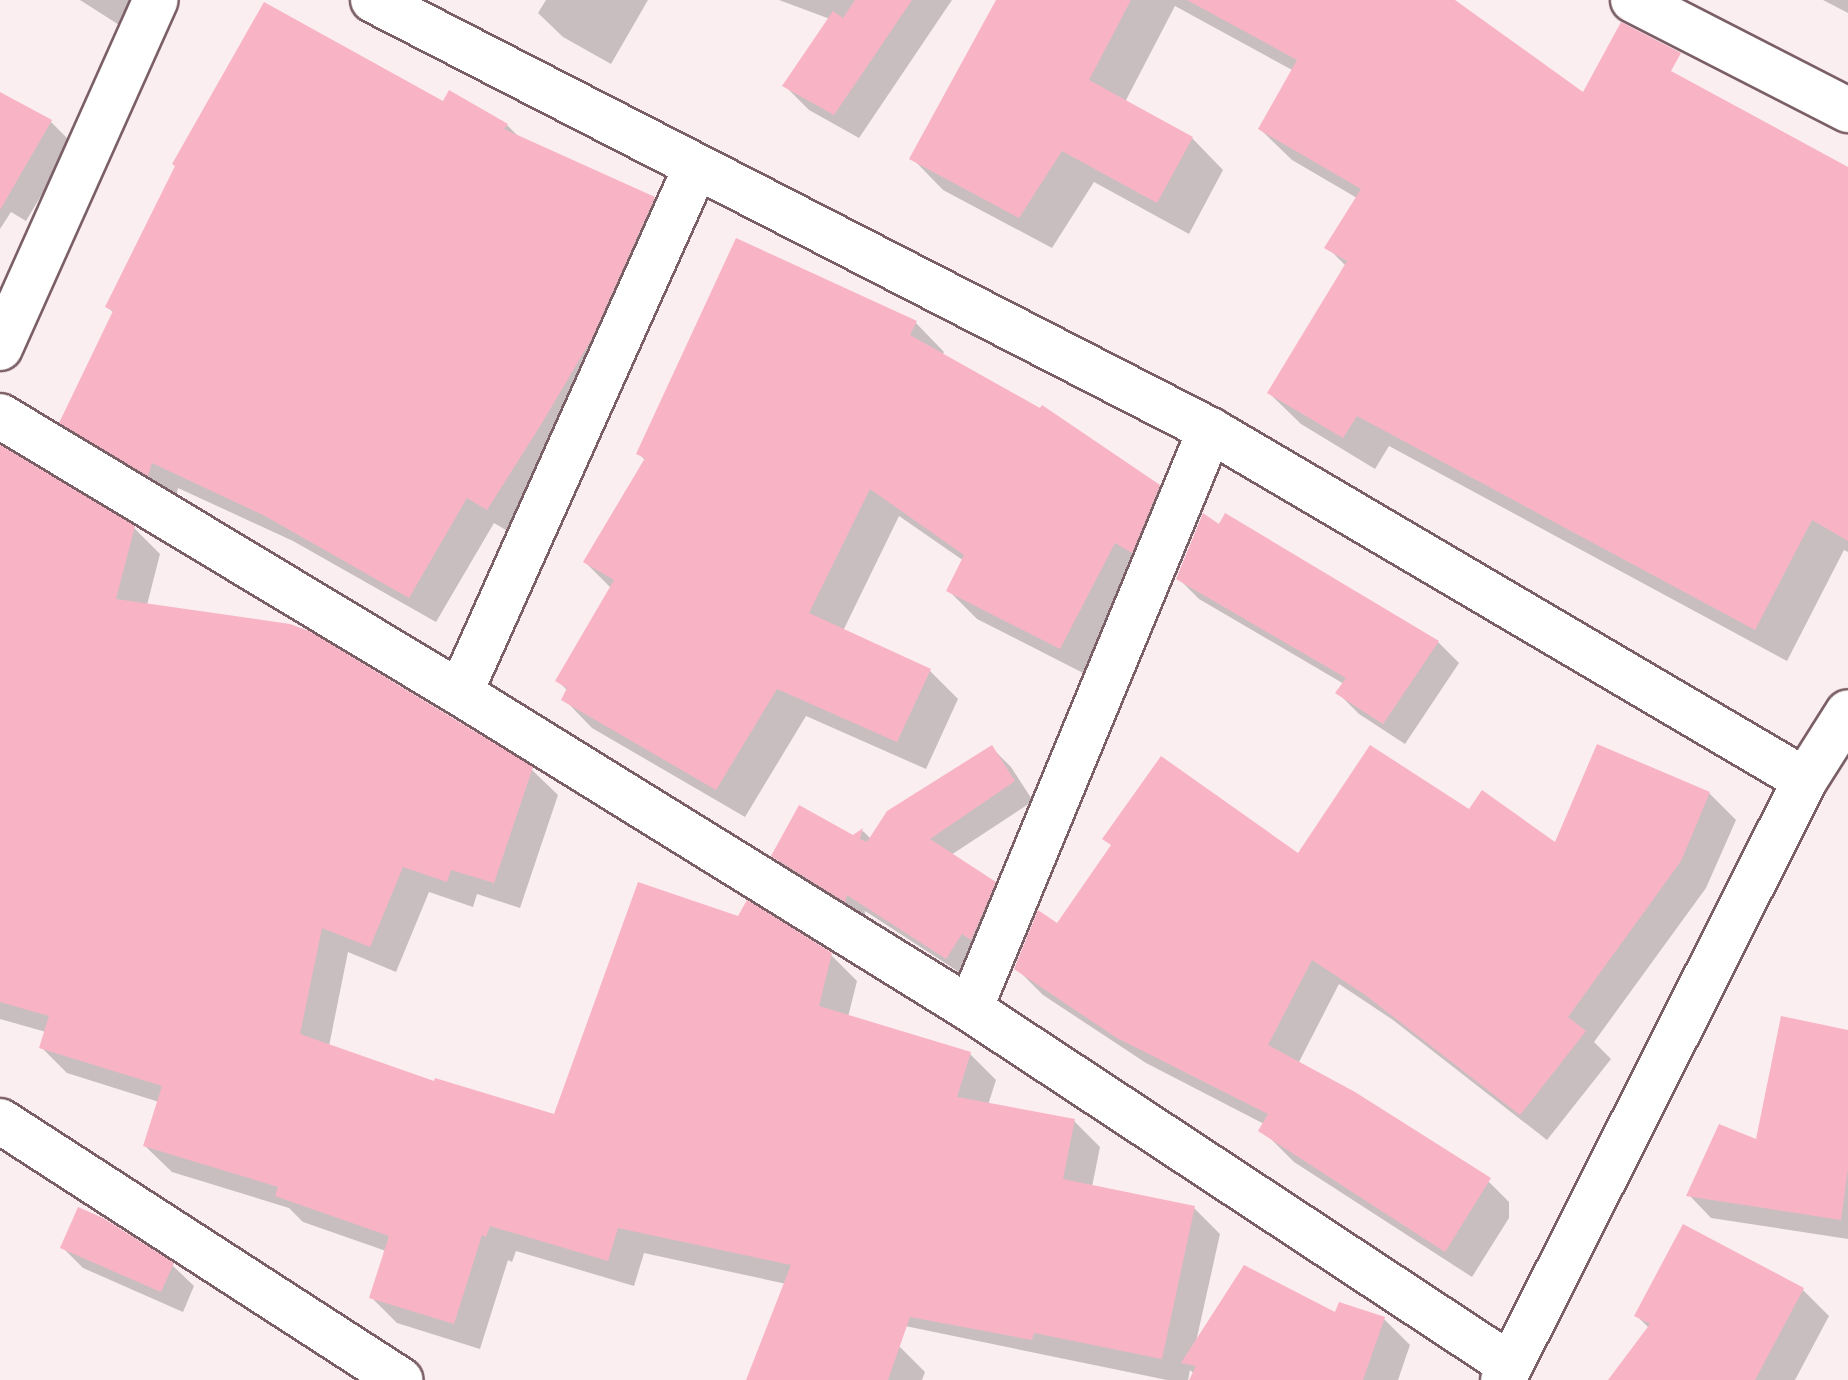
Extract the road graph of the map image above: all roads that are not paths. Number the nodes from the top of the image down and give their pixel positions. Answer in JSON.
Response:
{"nodes":[{"id":1,"x":156,"y":0,"type":"edge"},
{"id":2,"x":373,"y":0,"type":"edge"},
{"id":3,"x":1633,"y":0,"type":"edge"},
{"id":4,"x":1848,"y":110,"type":"edge"},
{"id":5,"x":696,"y":167,"type":"junction"},
{"id":6,"x":0,"y":348,"type":"edge"},
{"id":7,"x":0,"y":416,"type":"edge"},
{"id":8,"x":1210,"y":430,"type":"junction"},
{"id":9,"x":460,"y":693,"type":"junction"},
{"id":10,"x":1848,"y":712,"type":"edge"},
{"id":11,"x":1805,"y":780,"type":"junction"},
{"id":12,"x":970,"y":1009,"type":"junction"},
{"id":13,"x":0,"y":1121,"type":"edge"},
{"id":14,"x":1506,"y":1372,"type":"edge"},
{"id":15,"x":400,"y":1380,"type":"edge"}],
"edges":[{"from":1,"to":6,"type":"street"},
{"from":2,"to":5,"type":"street"},
{"from":3,"to":4,"type":"street"},
{"from":5,"to":8,"type":"street"},
{"from":5,"to":9,"type":"street"},
{"from":7,"to":9,"type":"street"},
{"from":8,"to":11,"type":"street"},
{"from":8,"to":12,"type":"street"},
{"from":9,"to":12,"type":"street"},
{"from":10,"to":11,"type":"street"},
{"from":11,"to":14,"type":"street"},
{"from":12,"to":14,"type":"street"},
{"from":13,"to":15,"type":"street"}]}
